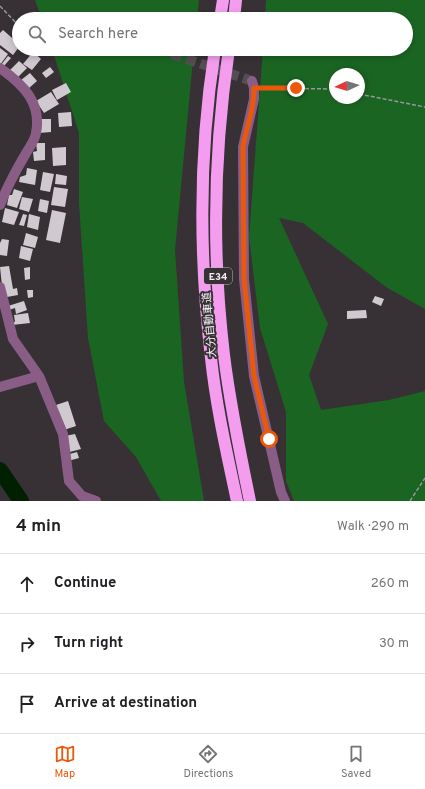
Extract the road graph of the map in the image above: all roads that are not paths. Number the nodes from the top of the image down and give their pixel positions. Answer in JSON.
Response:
{"nodes":[{"id":1,"x":223,"y":0,"type":"edge"},
{"id":2,"x":236,"y":0,"type":"edge"},
{"id":3,"x":221,"y":12,"type":"edge"},
{"id":4,"x":235,"y":12,"type":"edge"},
{"id":5,"x":214,"y":56,"type":"edge"},
{"id":6,"x":228,"y":56,"type":"edge"},
{"id":7,"x":0,"y":68,"type":"edge"},
{"id":8,"x":253,"y":85,"type":"road end"},
{"id":9,"x":0,"y":205,"type":"edge"},
{"id":10,"x":0,"y":287,"type":"edge"},
{"id":11,"x":39,"y":376,"type":"junction"},
{"id":12,"x":0,"y":387,"type":"edge"},
{"id":13,"x":96,"y":501,"type":"edge"},
{"id":14,"x":237,"y":501,"type":"edge"},
{"id":15,"x":250,"y":501,"type":"edge"},
{"id":16,"x":285,"y":501,"type":"edge"}],
"edges":[{"from":1,"to":3,"type":"highway"},
{"from":2,"to":4,"type":"highway"},
{"from":5,"to":14,"type":"highway","name":"大分自動車道","number":"E34"},
{"from":6,"to":15,"type":"highway","name":"大分自動車道","number":"E34"},
{"from":7,"to":9,"type":"street"},
{"from":8,"to":16,"type":"street"},
{"from":10,"to":11,"type":"street"},
{"from":11,"to":12,"type":"street"},
{"from":11,"to":13,"type":"street"}]}
